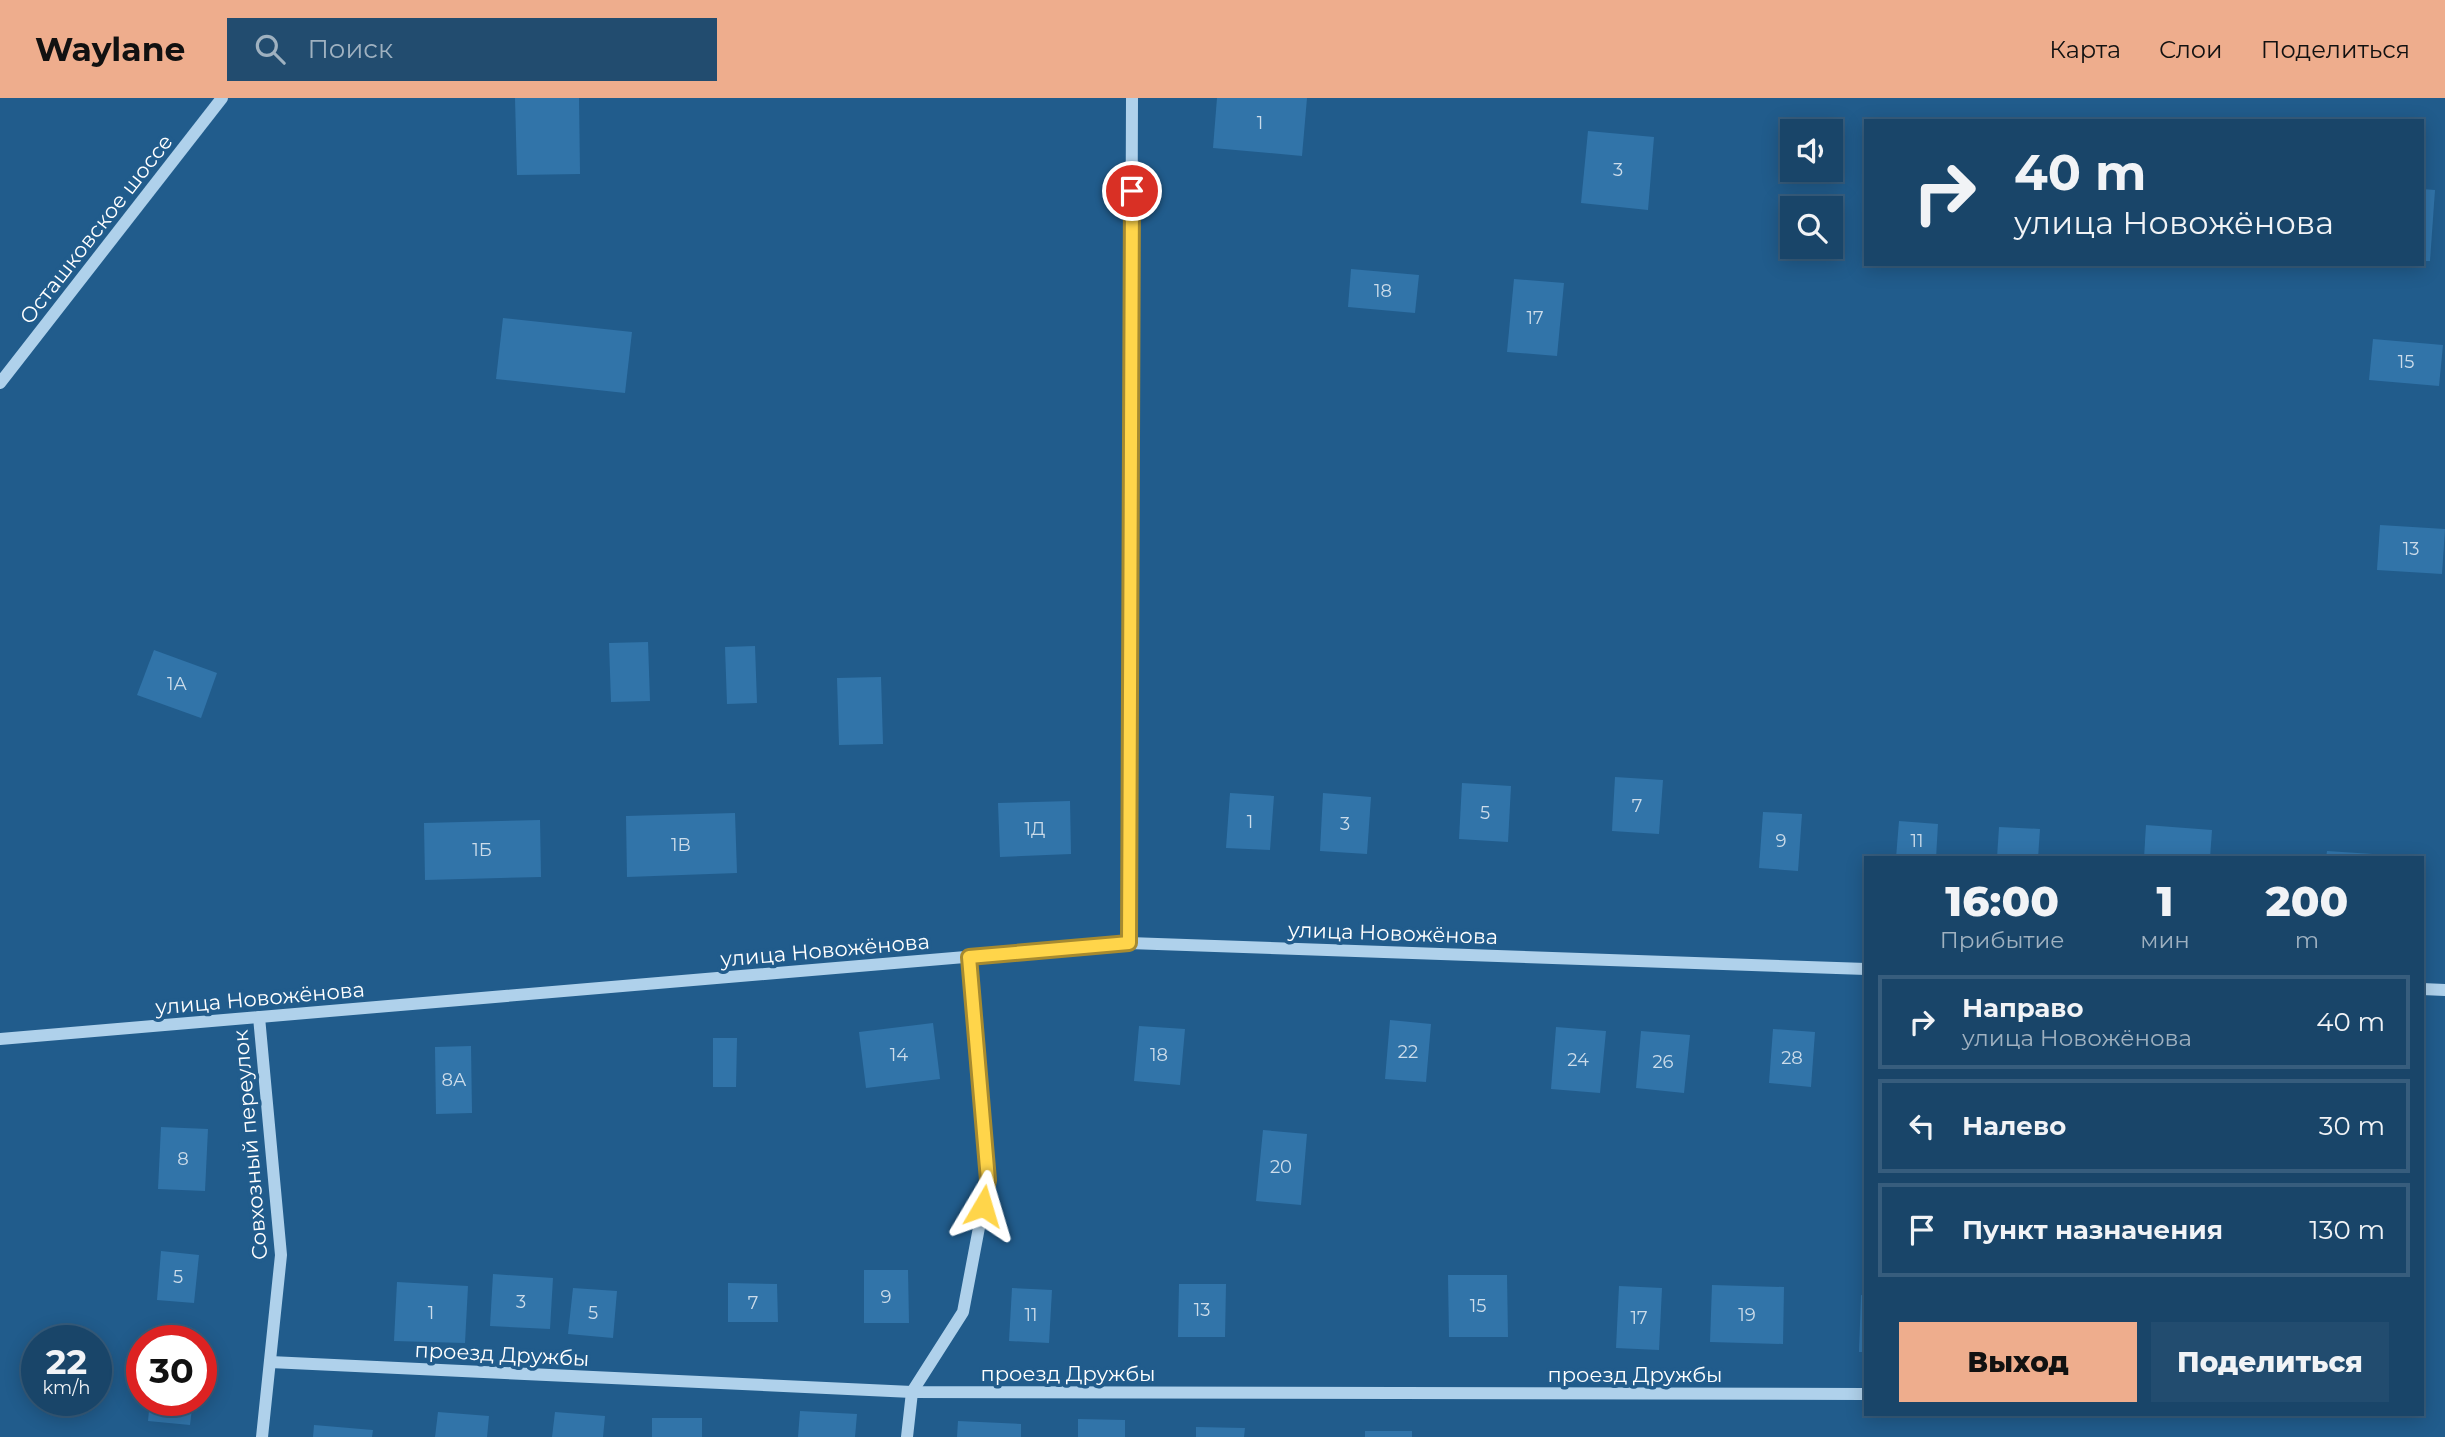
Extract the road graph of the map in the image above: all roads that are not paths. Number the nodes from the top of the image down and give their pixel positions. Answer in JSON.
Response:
{"nodes":[{"id":1,"x":222,"y":98,"type":"edge"},
{"id":2,"x":1132,"y":98,"type":"edge"},
{"id":3,"x":0,"y":383,"type":"edge"},
{"id":4,"x":1129,"y":943,"type":"junction"},
{"id":5,"x":969,"y":957,"type":"junction"},
{"id":6,"x":1864,"y":969,"type":"edge"},
{"id":7,"x":2424,"y":989,"type":"edge"},
{"id":8,"x":2445,"y":990,"type":"edge"},
{"id":9,"x":258,"y":1017,"type":"junction"},
{"id":10,"x":0,"y":1039,"type":"edge"},
{"id":11,"x":270,"y":1362,"type":"junction"},
{"id":12,"x":912,"y":1392,"type":"junction"},
{"id":13,"x":1864,"y":1394,"type":"edge"},
{"id":14,"x":262,"y":1437,"type":"edge"},
{"id":15,"x":906,"y":1437,"type":"edge"}],
"edges":[{"from":1,"to":3,"type":"street","name":"Осташковское шоссе"},
{"from":2,"to":4,"type":"street"},
{"from":4,"to":5,"type":"street","name":"улица Новожёнова"},
{"from":4,"to":6,"type":"street","name":"улица Новожёнова"},
{"from":5,"to":9,"type":"street","name":"улица Новожёнова"},
{"from":5,"to":12,"type":"street"},
{"from":7,"to":8,"type":"street"},
{"from":9,"to":10,"type":"street","name":"улица Новожёнова"},
{"from":9,"to":11,"type":"street","name":"Совхозный переулок"},
{"from":11,"to":12,"type":"street","name":"проезд Дружбы"},
{"from":11,"to":14,"type":"street","name":"Совхозный переулок"},
{"from":12,"to":13,"type":"street","name":"проезд Дружбы"},
{"from":12,"to":15,"type":"street"}]}
